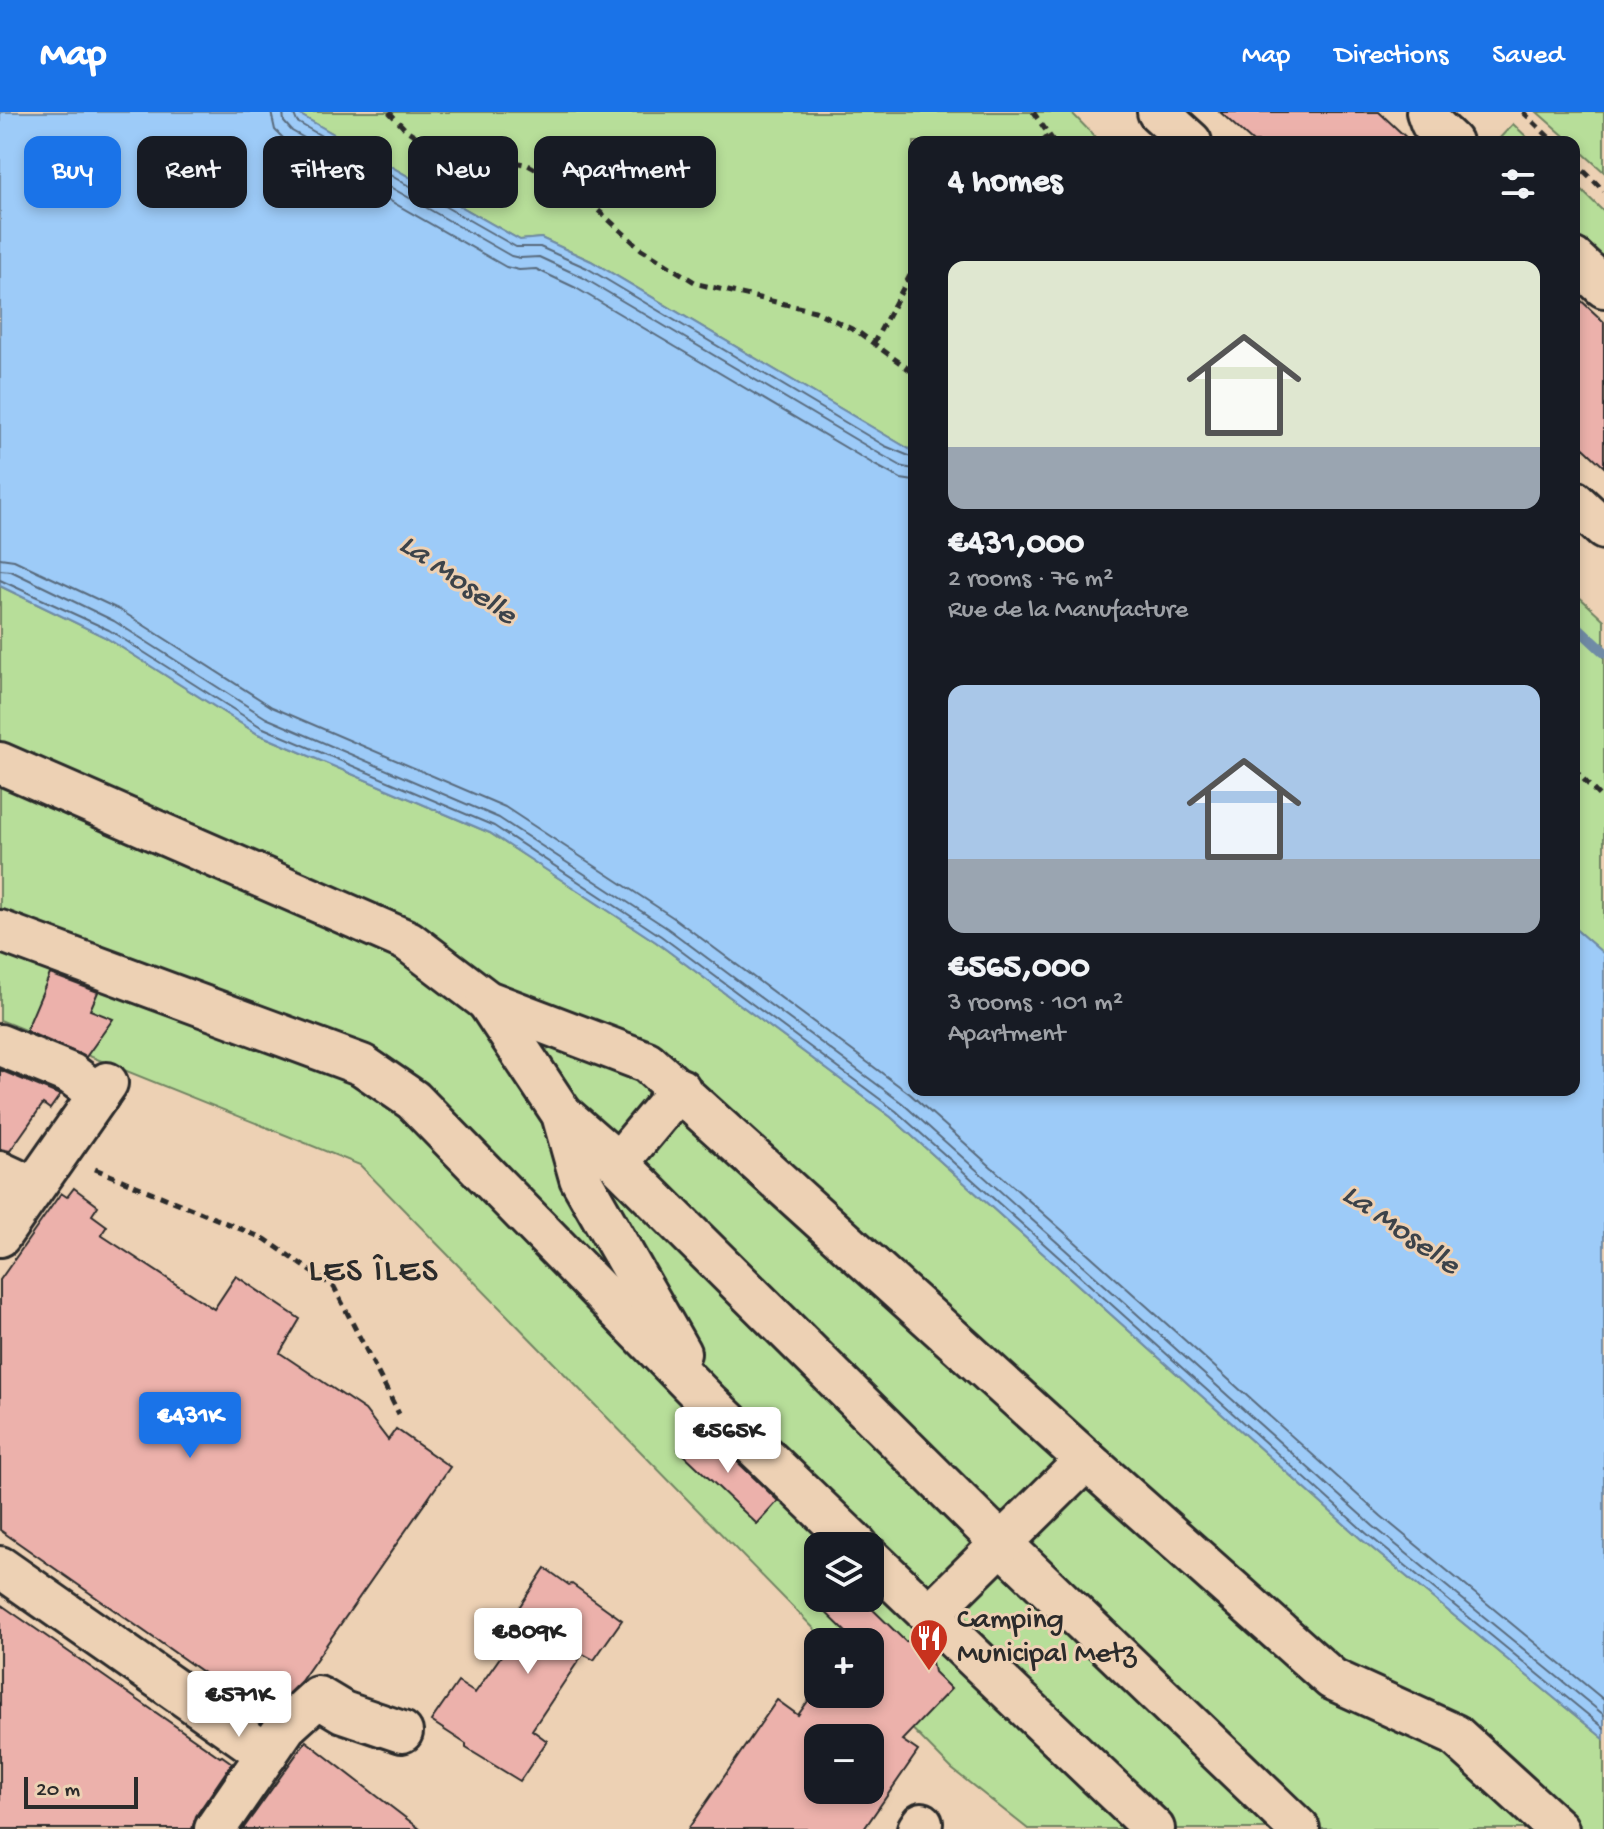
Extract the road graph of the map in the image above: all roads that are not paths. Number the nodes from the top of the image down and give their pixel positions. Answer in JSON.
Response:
{"nodes":[{"id":1,"x":1158,"y":112,"type":"edge"},
{"id":2,"x":1427,"y":112,"type":"edge"},
{"id":3,"x":1184,"y":136,"type":"edge"},
{"id":4,"x":1445,"y":136,"type":"edge"},
{"id":5,"x":1580,"y":265,"type":"edge"},
{"id":6,"x":1604,"y":287,"type":"edge"},
{"id":7,"x":1580,"y":507,"type":"edge"},
{"id":8,"x":1604,"y":529,"type":"edge"},
{"id":9,"x":0,"y":763,"type":"edge"},
{"id":10,"x":0,"y":931,"type":"edge"},
{"id":11,"x":487,"y":1001,"type":"junction"},
{"id":12,"x":0,"y":1045,"type":"edge"},
{"id":13,"x":680,"y":1089,"type":"junction"},
{"id":14,"x":562,"y":1114,"type":"junction"},
{"id":15,"x":618,"y":1163,"type":"junction"},
{"id":16,"x":0,"y":1172,"type":"edge"},
{"id":17,"x":0,"y":1201,"type":"edge"},
{"id":18,"x":0,"y":1236,"type":"edge"},
{"id":19,"x":708,"y":1402,"type":"junction"},
{"id":20,"x":1086,"y":1460,"type":"junction"},
{"id":21,"x":843,"y":1532,"type":"edge"},
{"id":22,"x":1002,"y":1544,"type":"junction"},
{"id":23,"x":0,"y":1567,"type":"edge"},
{"id":24,"x":884,"y":1572,"type":"edge"},
{"id":25,"x":929,"y":1615,"type":"junction"},
{"id":26,"x":402,"y":1732,"type":"dead end"},
{"id":27,"x":267,"y":1754,"type":"junction"},
{"id":28,"x":215,"y":1829,"type":"edge"},
{"id":29,"x":1154,"y":1829,"type":"edge"},
{"id":30,"x":1299,"y":1829,"type":"edge"},
{"id":31,"x":1558,"y":1829,"type":"edge"}],
"edges":[{"from":1,"to":3,"type":"street"},
{"from":2,"to":4,"type":"street"},
{"from":5,"to":6,"type":"street"},
{"from":7,"to":8,"type":"street"},
{"from":9,"to":11,"type":"street"},
{"from":10,"to":19,"type":"street"},
{"from":11,"to":13,"type":"street"},
{"from":11,"to":14,"type":"street"},
{"from":12,"to":18,"type":"street"},
{"from":13,"to":15,"type":"street"},
{"from":13,"to":20,"type":"street"},
{"from":14,"to":15,"type":"street"},
{"from":14,"to":19,"type":"street"},
{"from":15,"to":22,"type":"street"},
{"from":16,"to":17,"type":"street"},
{"from":19,"to":21,"type":"street"},
{"from":20,"to":22,"type":"street"},
{"from":20,"to":31,"type":"street"},
{"from":22,"to":25,"type":"street"},
{"from":22,"to":30,"type":"street"},
{"from":23,"to":27,"type":"street"},
{"from":24,"to":25,"type":"street"},
{"from":25,"to":29,"type":"street"},
{"from":26,"to":27,"type":"street"},
{"from":27,"to":28,"type":"street"}]}
